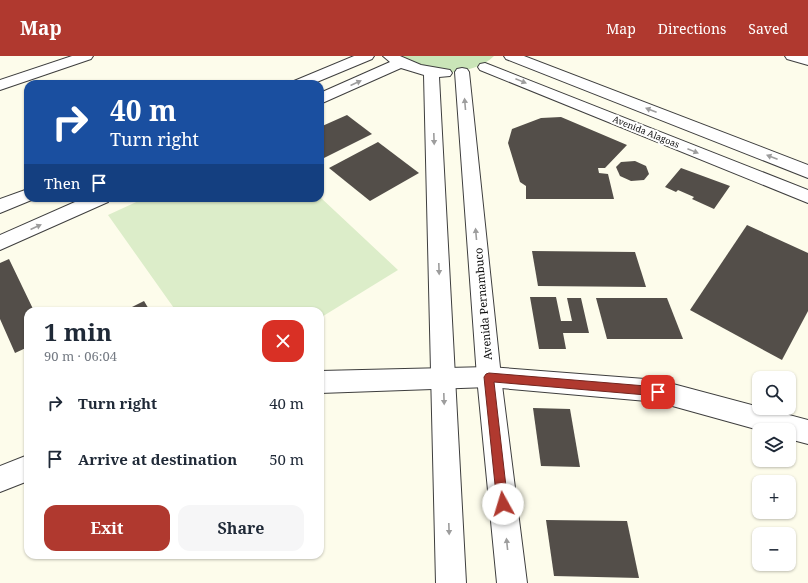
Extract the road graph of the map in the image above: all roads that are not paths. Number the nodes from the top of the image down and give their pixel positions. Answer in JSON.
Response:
{"nodes":[{"id":1,"x":86,"y":56,"type":"edge"},
{"id":2,"x":367,"y":56,"type":"edge"},
{"id":3,"x":502,"y":56,"type":"edge"},
{"id":4,"x":511,"y":56,"type":"edge"},
{"id":5,"x":792,"y":56,"type":"edge"},
{"id":6,"x":395,"y":59,"type":"edge"},
{"id":7,"x":808,"y":61,"type":"edge"},
{"id":8,"x":485,"y":67,"type":"junction"},
{"id":9,"x":431,"y":72,"type":"junction"},
{"id":10,"x":462,"y":72,"type":"junction"},
{"id":11,"x":309,"y":80,"type":"edge"},
{"id":12,"x":0,"y":84,"type":"edge"},
{"id":13,"x":324,"y":97,"type":"edge"},
{"id":14,"x":808,"y":172,"type":"edge"},
{"id":15,"x":24,"y":197,"type":"edge"},
{"id":16,"x":808,"y":198,"type":"edge"},
{"id":17,"x":92,"y":202,"type":"edge"},
{"id":18,"x":0,"y":206,"type":"edge"},
{"id":19,"x":0,"y":243,"type":"edge"},
{"id":20,"x":444,"y":377,"type":"junction"},
{"id":21,"x":489,"y":377,"type":"junction"},
{"id":22,"x":324,"y":382,"type":"edge"},
{"id":23,"x":808,"y":432,"type":"edge"},
{"id":24,"x":24,"y":470,"type":"edge"},
{"id":25,"x":0,"y":480,"type":"edge"},
{"id":26,"x":451,"y":583,"type":"edge"},
{"id":27,"x":512,"y":583,"type":"edge"}],
"edges":[{"from":1,"to":12,"type":"street"},
{"from":2,"to":11,"type":"street"},
{"from":3,"to":8,"type":"street"},
{"from":14,"to":4,"type":"street","name":"Avenida Alagoas","one_way":true},
{"from":5,"to":7,"type":"street"},
{"from":6,"to":9,"type":"street"},
{"from":13,"to":6,"type":"street","one_way":true},
{"from":8,"to":10,"type":"street"},
{"from":8,"to":16,"type":"street","name":"Avenida Alagoas","one_way":true},
{"from":9,"to":10,"type":"street"},
{"from":9,"to":20,"type":"street","one_way":true},
{"from":21,"to":10,"type":"street","name":"Avenida Pernambuco","one_way":true},
{"from":15,"to":18,"type":"street"},
{"from":19,"to":17,"type":"street","one_way":true},
{"from":20,"to":21,"type":"street"},
{"from":20,"to":22,"type":"street"},
{"from":20,"to":26,"type":"street","one_way":true},
{"from":21,"to":23,"type":"street"},
{"from":27,"to":21,"type":"street","name":"Avenida Pernambuco","one_way":true},
{"from":24,"to":25,"type":"street"}]}
